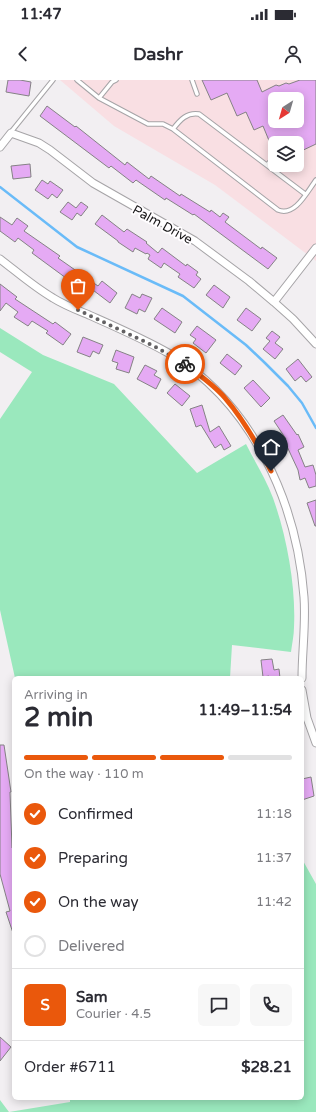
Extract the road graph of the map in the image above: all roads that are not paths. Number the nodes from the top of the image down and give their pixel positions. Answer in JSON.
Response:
{"nodes":[{"id":1,"x":53,"y":80,"type":"edge"},
{"id":2,"x":77,"y":80,"type":"edge"},
{"id":3,"x":116,"y":80,"type":"edge"},
{"id":4,"x":192,"y":80,"type":"edge"},
{"id":5,"x":197,"y":94,"type":"dead end"},
{"id":6,"x":100,"y":98,"type":"junction"},
{"id":7,"x":173,"y":129,"type":"junction"},
{"id":8,"x":11,"y":133,"type":"junction"},
{"id":9,"x":0,"y":147,"type":"edge"},
{"id":10,"x":267,"y":165,"type":"joint"},
{"id":11,"x":316,"y":180,"type":"edge"},
{"id":12,"x":305,"y":194,"type":"junction"},
{"id":13,"x":316,"y":248,"type":"edge"},
{"id":14,"x":0,"y":258,"type":"edge"},
{"id":15,"x":274,"y":302,"type":"junction"},
{"id":16,"x":316,"y":344,"type":"edge"},
{"id":17,"x":302,"y":676,"type":"edge"},
{"id":18,"x":304,"y":700,"type":"edge"},
{"id":19,"x":316,"y":743,"type":"edge"}],
"edges":[{"from":1,"to":8,"type":"lane"},
{"from":2,"to":6,"type":"lane"},
{"from":3,"to":6,"type":"lane"},
{"from":4,"to":5,"type":"lane"},
{"from":6,"to":7,"type":"lane"},
{"from":7,"to":10,"type":"lane"},
{"from":7,"to":12,"type":"lane"},
{"from":8,"to":9,"type":"street"},
{"from":8,"to":15,"type":"street","name":"Palm Drive"},
{"from":10,"to":12,"type":"lane"},
{"from":11,"to":12,"type":"lane"},
{"from":13,"to":15,"type":"street"},
{"from":14,"to":17,"type":"street"},
{"from":15,"to":16,"type":"street","name":"Palm Drive"},
{"from":18,"to":19,"type":"street"}]}
